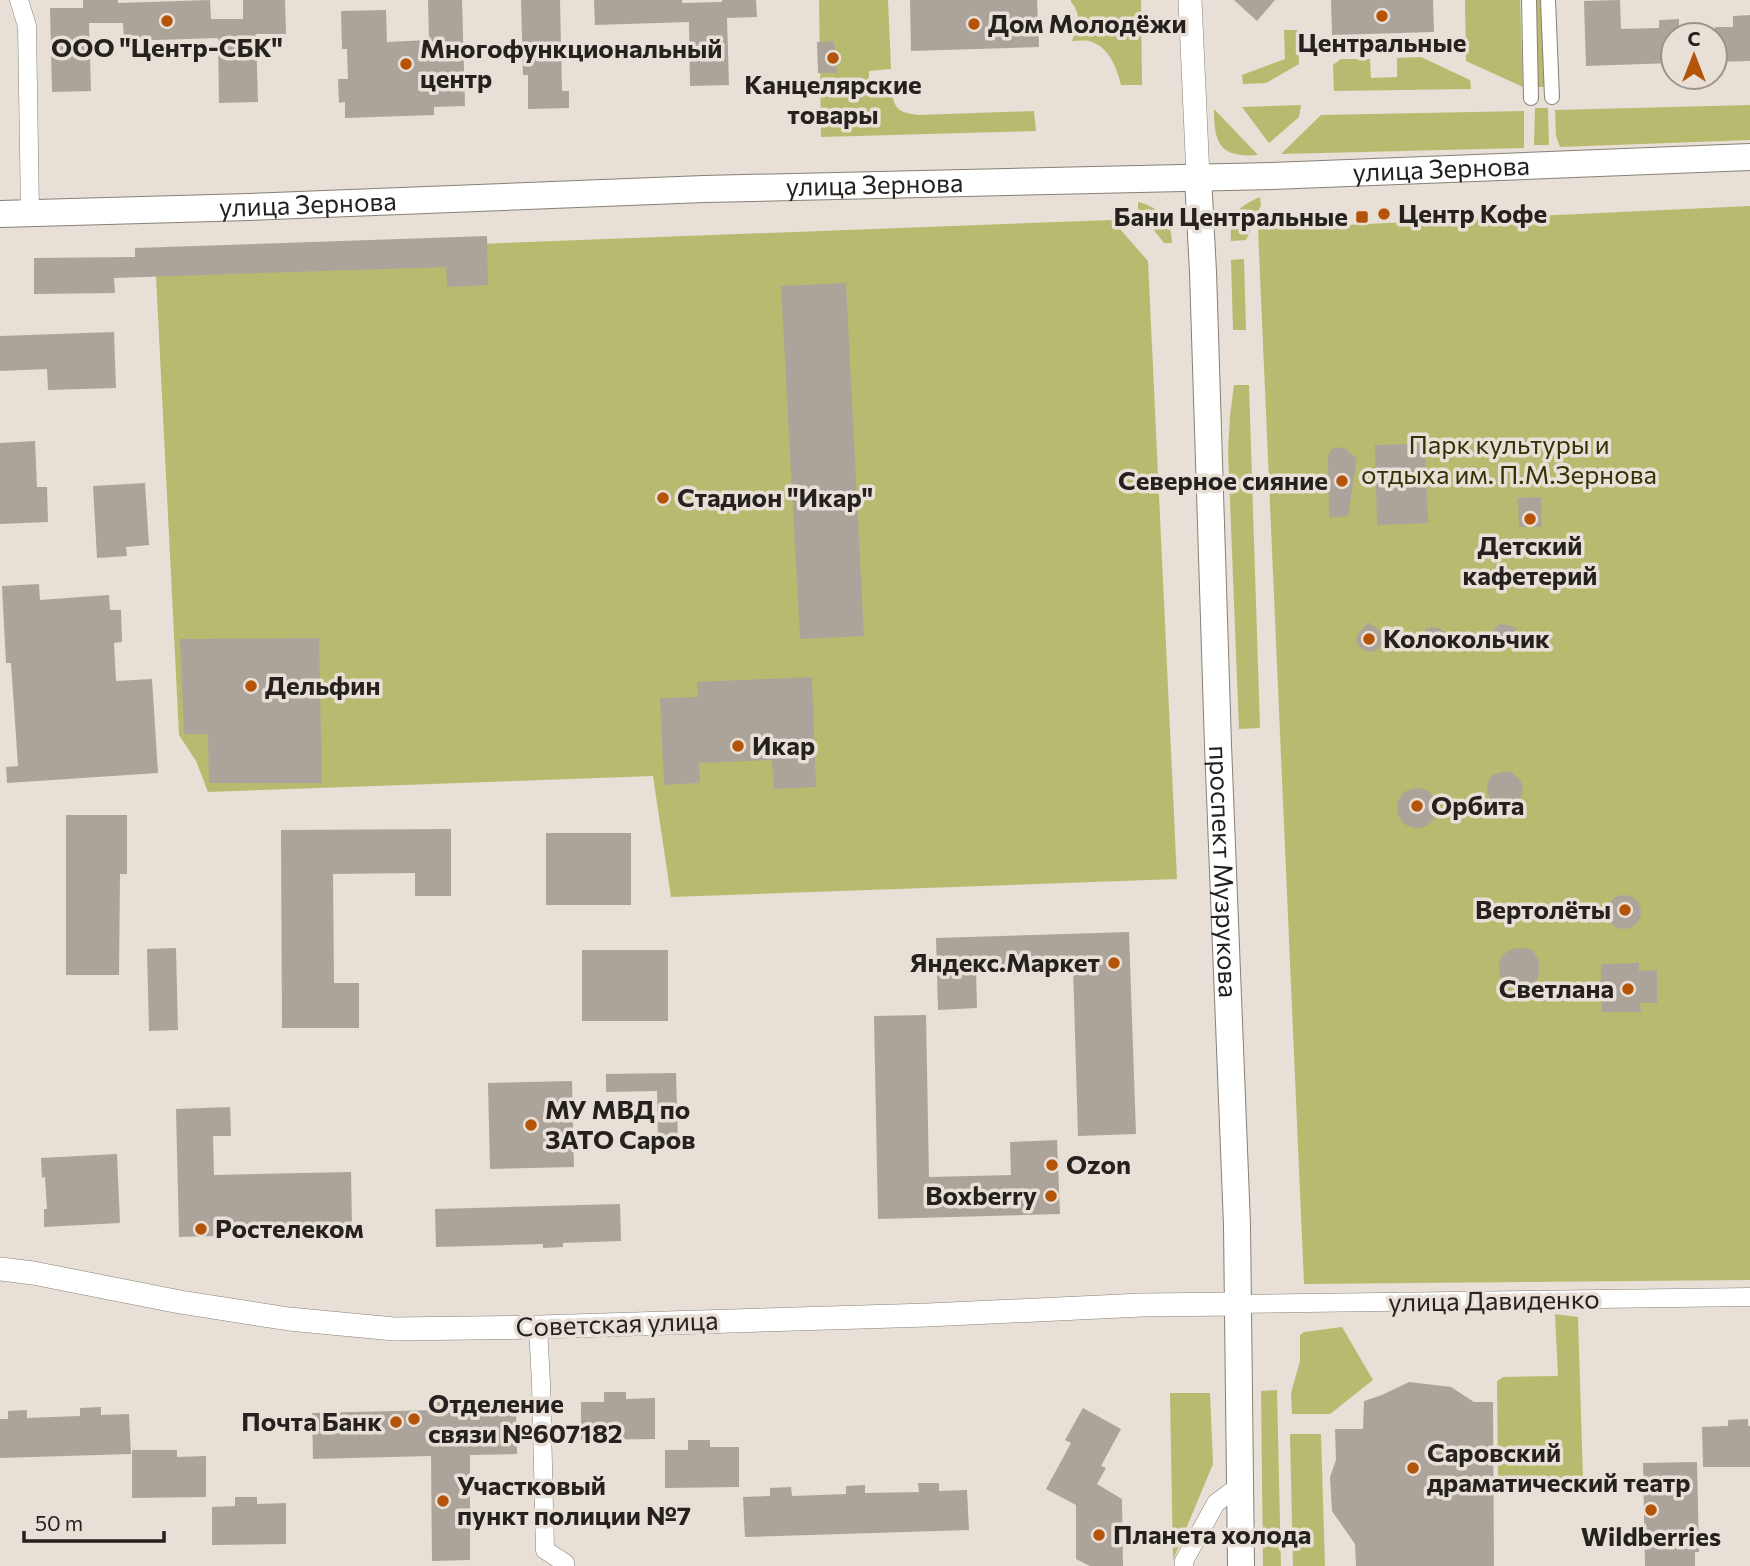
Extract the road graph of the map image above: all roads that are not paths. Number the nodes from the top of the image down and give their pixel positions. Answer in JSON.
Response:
{"nodes":[{"id":1,"x":19,"y":0,"type":"edge"},
{"id":2,"x":1190,"y":0,"type":"edge"},
{"id":3,"x":1529,"y":0,"type":"edge"},
{"id":4,"x":1548,"y":0,"type":"edge"},
{"id":5,"x":1552,"y":97,"type":"dead end"},
{"id":6,"x":1531,"y":98,"type":"dead end"},
{"id":7,"x":1750,"y":157,"type":"edge"},
{"id":8,"x":1198,"y":177,"type":"junction"},
{"id":9,"x":30,"y":213,"type":"junction"},
{"id":10,"x":0,"y":214,"type":"edge"},
{"id":11,"x":0,"y":1269,"type":"edge"},
{"id":12,"x":1750,"y":1297,"type":"edge"},
{"id":13,"x":1238,"y":1304,"type":"junction"},
{"id":14,"x":538,"y":1327,"type":"junction"},
{"id":15,"x":1239,"y":1486,"type":"junction"},
{"id":16,"x":565,"y":1566,"type":"edge"},
{"id":17,"x":1184,"y":1566,"type":"edge"},
{"id":18,"x":1241,"y":1566,"type":"edge"}],
"edges":[{"from":1,"to":9,"type":"street"},
{"from":2,"to":8,"type":"street"},
{"from":3,"to":6,"type":"street"},
{"from":4,"to":5,"type":"street"},
{"from":7,"to":8,"type":"main road","name":"улица Зернова"},
{"from":8,"to":9,"type":"main road","name":"улица Зернова"},
{"from":8,"to":13,"type":"main road","name":"проспект Музрукова"},
{"from":9,"to":10,"type":"main road","name":"улица Зернова"},
{"from":11,"to":14,"type":"street","name":"Советская улица"},
{"from":12,"to":13,"type":"street","name":"улица Давиденко"},
{"from":13,"to":14,"type":"street","name":"Советская улица"},
{"from":13,"to":15,"type":"main road","name":"проспект Музрукова"},
{"from":14,"to":16,"type":"street"},
{"from":15,"to":17,"type":"street"},
{"from":15,"to":18,"type":"main road","name":"проспект Музрукова"}]}
